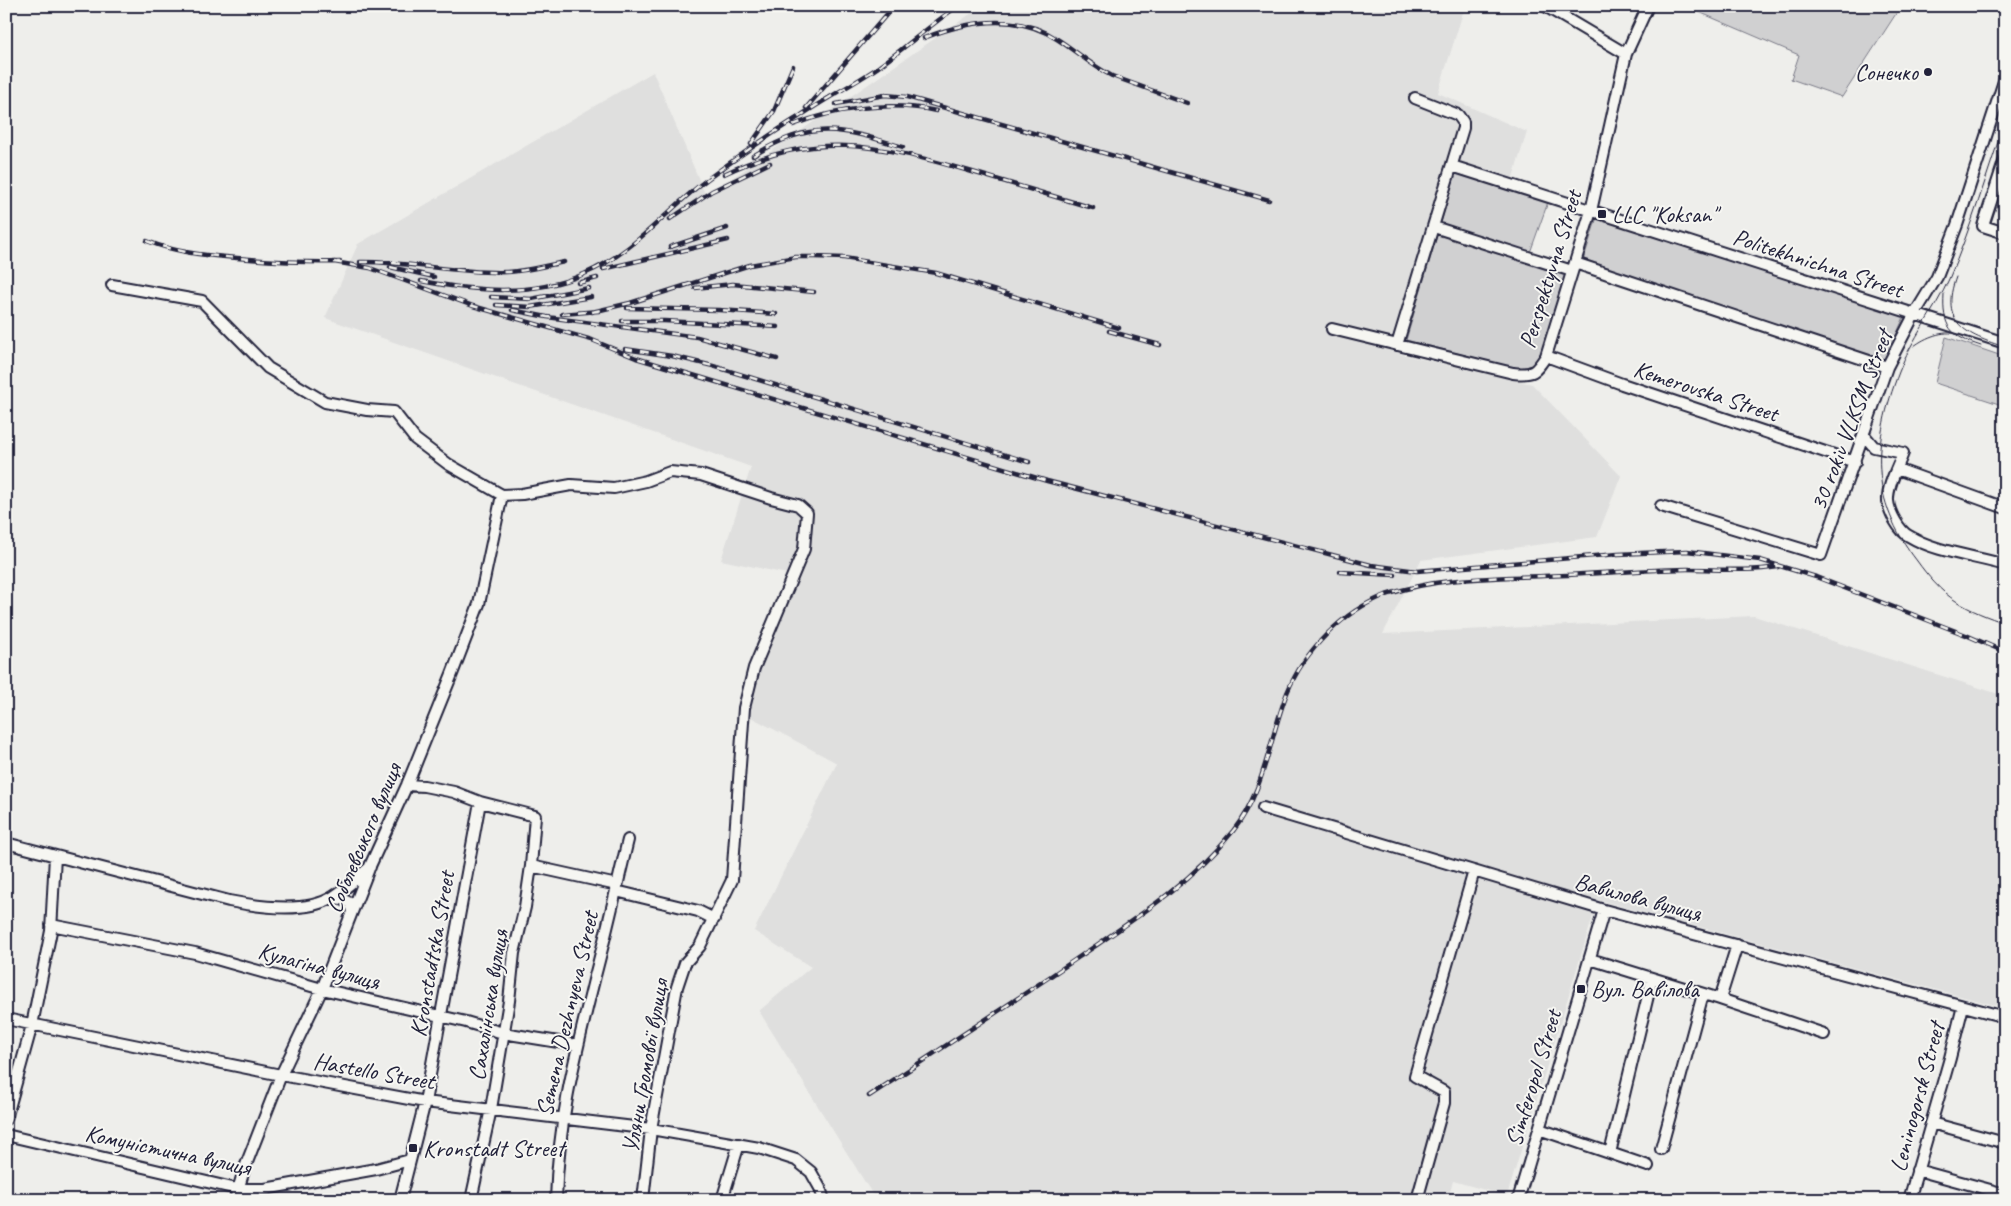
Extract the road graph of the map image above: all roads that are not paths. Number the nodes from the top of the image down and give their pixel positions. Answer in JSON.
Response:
{"nodes":[{"id":1,"x":1545,"y":6,"type":"edge"},
{"id":2,"x":1648,"y":6,"type":"edge"},
{"id":3,"x":1626,"y":54,"type":"junction"},
{"id":4,"x":2005,"y":78,"type":"edge"},
{"id":5,"x":1415,"y":98,"type":"dead end"},
{"id":6,"x":2005,"y":159,"type":"edge"},
{"id":7,"x":1452,"y":166,"type":"junction"},
{"id":8,"x":1592,"y":211,"type":"junction"},
{"id":9,"x":1434,"y":228,"type":"junction"},
{"id":10,"x":2005,"y":233,"type":"edge"},
{"id":11,"x":1573,"y":267,"type":"junction"},
{"id":12,"x":112,"y":285,"type":"dead end"},
{"id":13,"x":1914,"y":315,"type":"junction"},
{"id":14,"x":1332,"y":329,"type":"dead end"},
{"id":15,"x":2005,"y":343,"type":"edge"},
{"id":16,"x":1397,"y":345,"type":"junction"},
{"id":17,"x":1546,"y":356,"type":"junction"},
{"id":18,"x":1887,"y":367,"type":"junction"},
{"id":19,"x":1864,"y":435,"type":"junction"},
{"id":20,"x":1855,"y":462,"type":"junction"},
{"id":21,"x":1897,"y":469,"type":"junction"},
{"id":22,"x":502,"y":495,"type":"junction"},
{"id":23,"x":1662,"y":506,"type":"dead end"},
{"id":24,"x":2005,"y":508,"type":"edge"},
{"id":25,"x":2005,"y":565,"type":"edge"},
{"id":26,"x":407,"y":786,"type":"junction"},
{"id":27,"x":480,"y":802,"type":"junction"},
{"id":28,"x":1263,"y":808,"type":"dead end"},
{"id":29,"x":628,"y":840,"type":"dead end"},
{"id":30,"x":6,"y":843,"type":"edge"},
{"id":31,"x":54,"y":856,"type":"junction"},
{"id":32,"x":370,"y":866,"type":"junction"},
{"id":33,"x":531,"y":866,"type":"junction"},
{"id":34,"x":1474,"y":871,"type":"junction"},
{"id":35,"x":617,"y":888,"type":"junction"},
{"id":36,"x":332,"y":898,"type":"junction"},
{"id":37,"x":1604,"y":910,"type":"junction"},
{"id":38,"x":352,"y":912,"type":"junction"},
{"id":39,"x":714,"y":919,"type":"junction"},
{"id":40,"x":51,"y":925,"type":"junction"},
{"id":41,"x":1737,"y":945,"type":"junction"},
{"id":42,"x":1590,"y":959,"type":"junction"},
{"id":43,"x":1652,"y":978,"type":"junction"},
{"id":44,"x":322,"y":989,"type":"junction"},
{"id":45,"x":1703,"y":994,"type":"junction"},
{"id":46,"x":1720,"y":999,"type":"junction"},
{"id":47,"x":1962,"y":1006,"type":"junction"},
{"id":48,"x":440,"y":1017,"type":"junction"},
{"id":49,"x":2005,"y":1017,"type":"edge"},
{"id":50,"x":6,"y":1018,"type":"edge"},
{"id":51,"x":32,"y":1025,"type":"junction"},
{"id":52,"x":502,"y":1033,"type":"junction"},
{"id":53,"x":1824,"y":1034,"type":"dead end"},
{"id":54,"x":577,"y":1045,"type":"junction"},
{"id":55,"x":281,"y":1075,"type":"junction"},
{"id":56,"x":425,"y":1102,"type":"junction"},
{"id":57,"x":491,"y":1109,"type":"junction"},
{"id":58,"x":562,"y":1118,"type":"junction"},
{"id":59,"x":6,"y":1119,"type":"edge"},
{"id":60,"x":1931,"y":1123,"type":"junction"},
{"id":61,"x":651,"y":1129,"type":"junction"},
{"id":62,"x":1539,"y":1129,"type":"junction"},
{"id":63,"x":6,"y":1135,"type":"edge"},
{"id":64,"x":2005,"y":1143,"type":"edge"},
{"id":65,"x":739,"y":1144,"type":"junction"},
{"id":66,"x":1661,"y":1149,"type":"dead end"},
{"id":67,"x":1610,"y":1153,"type":"junction"},
{"id":68,"x":410,"y":1160,"type":"junction"},
{"id":69,"x":1648,"y":1166,"type":"dead end"},
{"id":70,"x":1917,"y":1170,"type":"junction"},
{"id":71,"x":237,"y":1189,"type":"junction"},
{"id":72,"x":2005,"y":1194,"type":"edge"},
{"id":73,"x":234,"y":1200,"type":"edge"},
{"id":74,"x":400,"y":1200,"type":"edge"},
{"id":75,"x":471,"y":1200,"type":"edge"},
{"id":76,"x":556,"y":1200,"type":"edge"},
{"id":77,"x":643,"y":1200,"type":"edge"},
{"id":78,"x":722,"y":1200,"type":"edge"},
{"id":79,"x":824,"y":1200,"type":"edge"},
{"id":80,"x":1417,"y":1200,"type":"edge"},
{"id":81,"x":1518,"y":1200,"type":"edge"},
{"id":82,"x":1909,"y":1200,"type":"edge"}],
"edges":[{"from":1,"to":3,"type":"street"},
{"from":2,"to":3,"type":"street","name":"Perspektyvna Street"},
{"from":3,"to":8,"type":"street","name":"Perspektyvna Street"},
{"from":4,"to":13,"type":"street","name":"30 rokiv VLKSM Street"},
{"from":5,"to":7,"type":"street"},
{"from":6,"to":10,"type":"street"},
{"from":7,"to":8,"type":"street","name":"Politekhnichna Street"},
{"from":7,"to":9,"type":"street"},
{"from":8,"to":11,"type":"street","name":"Perspektyvna Street"},
{"from":8,"to":13,"type":"street","name":"Politekhnichna Street"},
{"from":9,"to":11,"type":"street"},
{"from":9,"to":16,"type":"street"},
{"from":11,"to":17,"type":"street","name":"Perspektyvna Street"},
{"from":11,"to":18,"type":"street"},
{"from":12,"to":22,"type":"street"},
{"from":13,"to":15,"type":"street","name":"Politekhnichna Street"},
{"from":13,"to":18,"type":"street","name":"30 rokiv VLKSM Street"},
{"from":14,"to":16,"type":"street","name":"Perspektyvna Street"},
{"from":16,"to":17,"type":"street","name":"Perspektyvna Street"},
{"from":17,"to":20,"type":"street","name":"Kemerovska Street"},
{"from":18,"to":19,"type":"street","name":"30 rokiv VLKSM Street"},
{"from":19,"to":20,"type":"street","name":"30 rokiv VLKSM Street"},
{"from":19,"to":21,"type":"street"},
{"from":20,"to":23,"type":"street","name":"30 rokiv VLKSM Street"},
{"from":21,"to":24,"type":"street"},
{"from":21,"to":25,"type":"street"},
{"from":22,"to":26,"type":"street","name":"Соболевського вулиця"},
{"from":22,"to":39,"type":"street","name":"Уляни Громової вулиця"},
{"from":26,"to":27,"type":"street"},
{"from":26,"to":32,"type":"street","name":"Соболевського вулиця"},
{"from":27,"to":33,"type":"street","name":"Сахалінська вулиця"},
{"from":27,"to":48,"type":"street","name":"Kronstadtska Street"},
{"from":28,"to":34,"type":"street","name":"Вавилова вулиця"},
{"from":29,"to":35,"type":"street","name":"Semena Dezhnyeva Street"},
{"from":30,"to":31,"type":"street","name":"Кулагіна вулиця"},
{"from":31,"to":36,"type":"street","name":"Кулагіна вулиця"},
{"from":31,"to":40,"type":"street"},
{"from":32,"to":36,"type":"street"},
{"from":32,"to":38,"type":"street","name":"Соболевського вулиця"},
{"from":33,"to":35,"type":"street"},
{"from":33,"to":52,"type":"street","name":"Сахалінська вулиця"},
{"from":34,"to":37,"type":"street","name":"Вавилова вулиця"},
{"from":34,"to":80,"type":"street"},
{"from":35,"to":39,"type":"street"},
{"from":35,"to":54,"type":"street","name":"Semena Dezhnyeva Street"},
{"from":36,"to":38,"type":"street"},
{"from":37,"to":41,"type":"street","name":"Вавилова вулиця"},
{"from":37,"to":42,"type":"street","name":"Simferopol Street"},
{"from":38,"to":44,"type":"street","name":"Соболевського вулиця"},
{"from":39,"to":61,"type":"street","name":"Уляни Громової вулиця"},
{"from":40,"to":44,"type":"street","name":"Кулагіна вулиця"},
{"from":40,"to":51,"type":"street"},
{"from":41,"to":46,"type":"street"},
{"from":41,"to":47,"type":"street","name":"Вавилова вулиця"},
{"from":42,"to":43,"type":"street"},
{"from":42,"to":62,"type":"street","name":"Simferopol Street"},
{"from":43,"to":45,"type":"street"},
{"from":43,"to":67,"type":"street"},
{"from":44,"to":48,"type":"street","name":"Кулагіна вулиця"},
{"from":44,"to":55,"type":"street","name":"Соболевського вулиця"},
{"from":45,"to":46,"type":"street"},
{"from":45,"to":66,"type":"street"},
{"from":46,"to":53,"type":"street"},
{"from":47,"to":49,"type":"street","name":"Вавилова вулиця"},
{"from":47,"to":60,"type":"street","name":"Leninogorsk Street"},
{"from":48,"to":52,"type":"street","name":"Кулагіна вулиця"},
{"from":48,"to":56,"type":"street","name":"Kronstadtska Street"},
{"from":50,"to":51,"type":"street","name":"Hastello Street"},
{"from":51,"to":55,"type":"street","name":"Hastello Street"},
{"from":51,"to":59,"type":"street"},
{"from":52,"to":54,"type":"street","name":"Кулагіна вулиця"},
{"from":52,"to":57,"type":"street","name":"Сахалінська вулиця"},
{"from":54,"to":58,"type":"street","name":"Semena Dezhnyeva Street"},
{"from":55,"to":56,"type":"street","name":"Hastello Street"},
{"from":55,"to":71,"type":"street","name":"Соболевського вулиця"},
{"from":56,"to":57,"type":"street","name":"Hastello Street"},
{"from":56,"to":68,"type":"street","name":"Kronstadtska Street"},
{"from":57,"to":58,"type":"street","name":"Hastello Street"},
{"from":57,"to":75,"type":"street","name":"Сахалінська вулиця"},
{"from":58,"to":61,"type":"street","name":"Hastello Street"},
{"from":58,"to":76,"type":"street","name":"Semena Dezhnyeva Street"},
{"from":60,"to":64,"type":"street"},
{"from":60,"to":70,"type":"street","name":"Leninogorsk Street"},
{"from":61,"to":65,"type":"street","name":"Hastello Street"},
{"from":61,"to":77,"type":"street","name":"Уляни Громової вулиця"},
{"from":62,"to":67,"type":"street"},
{"from":62,"to":81,"type":"street","name":"Simferopol Street"},
{"from":63,"to":71,"type":"street","name":"Комуністична вулиця"},
{"from":65,"to":78,"type":"street"},
{"from":65,"to":79,"type":"street","name":"Hastello Street"},
{"from":67,"to":69,"type":"street"},
{"from":68,"to":71,"type":"street","name":"Комуністична вулиця"},
{"from":68,"to":74,"type":"street","name":"Kronstadtska Street"},
{"from":70,"to":72,"type":"street"},
{"from":70,"to":82,"type":"street","name":"Leninogorsk Street"},
{"from":71,"to":73,"type":"street","name":"Соболевського вулиця"}]}
